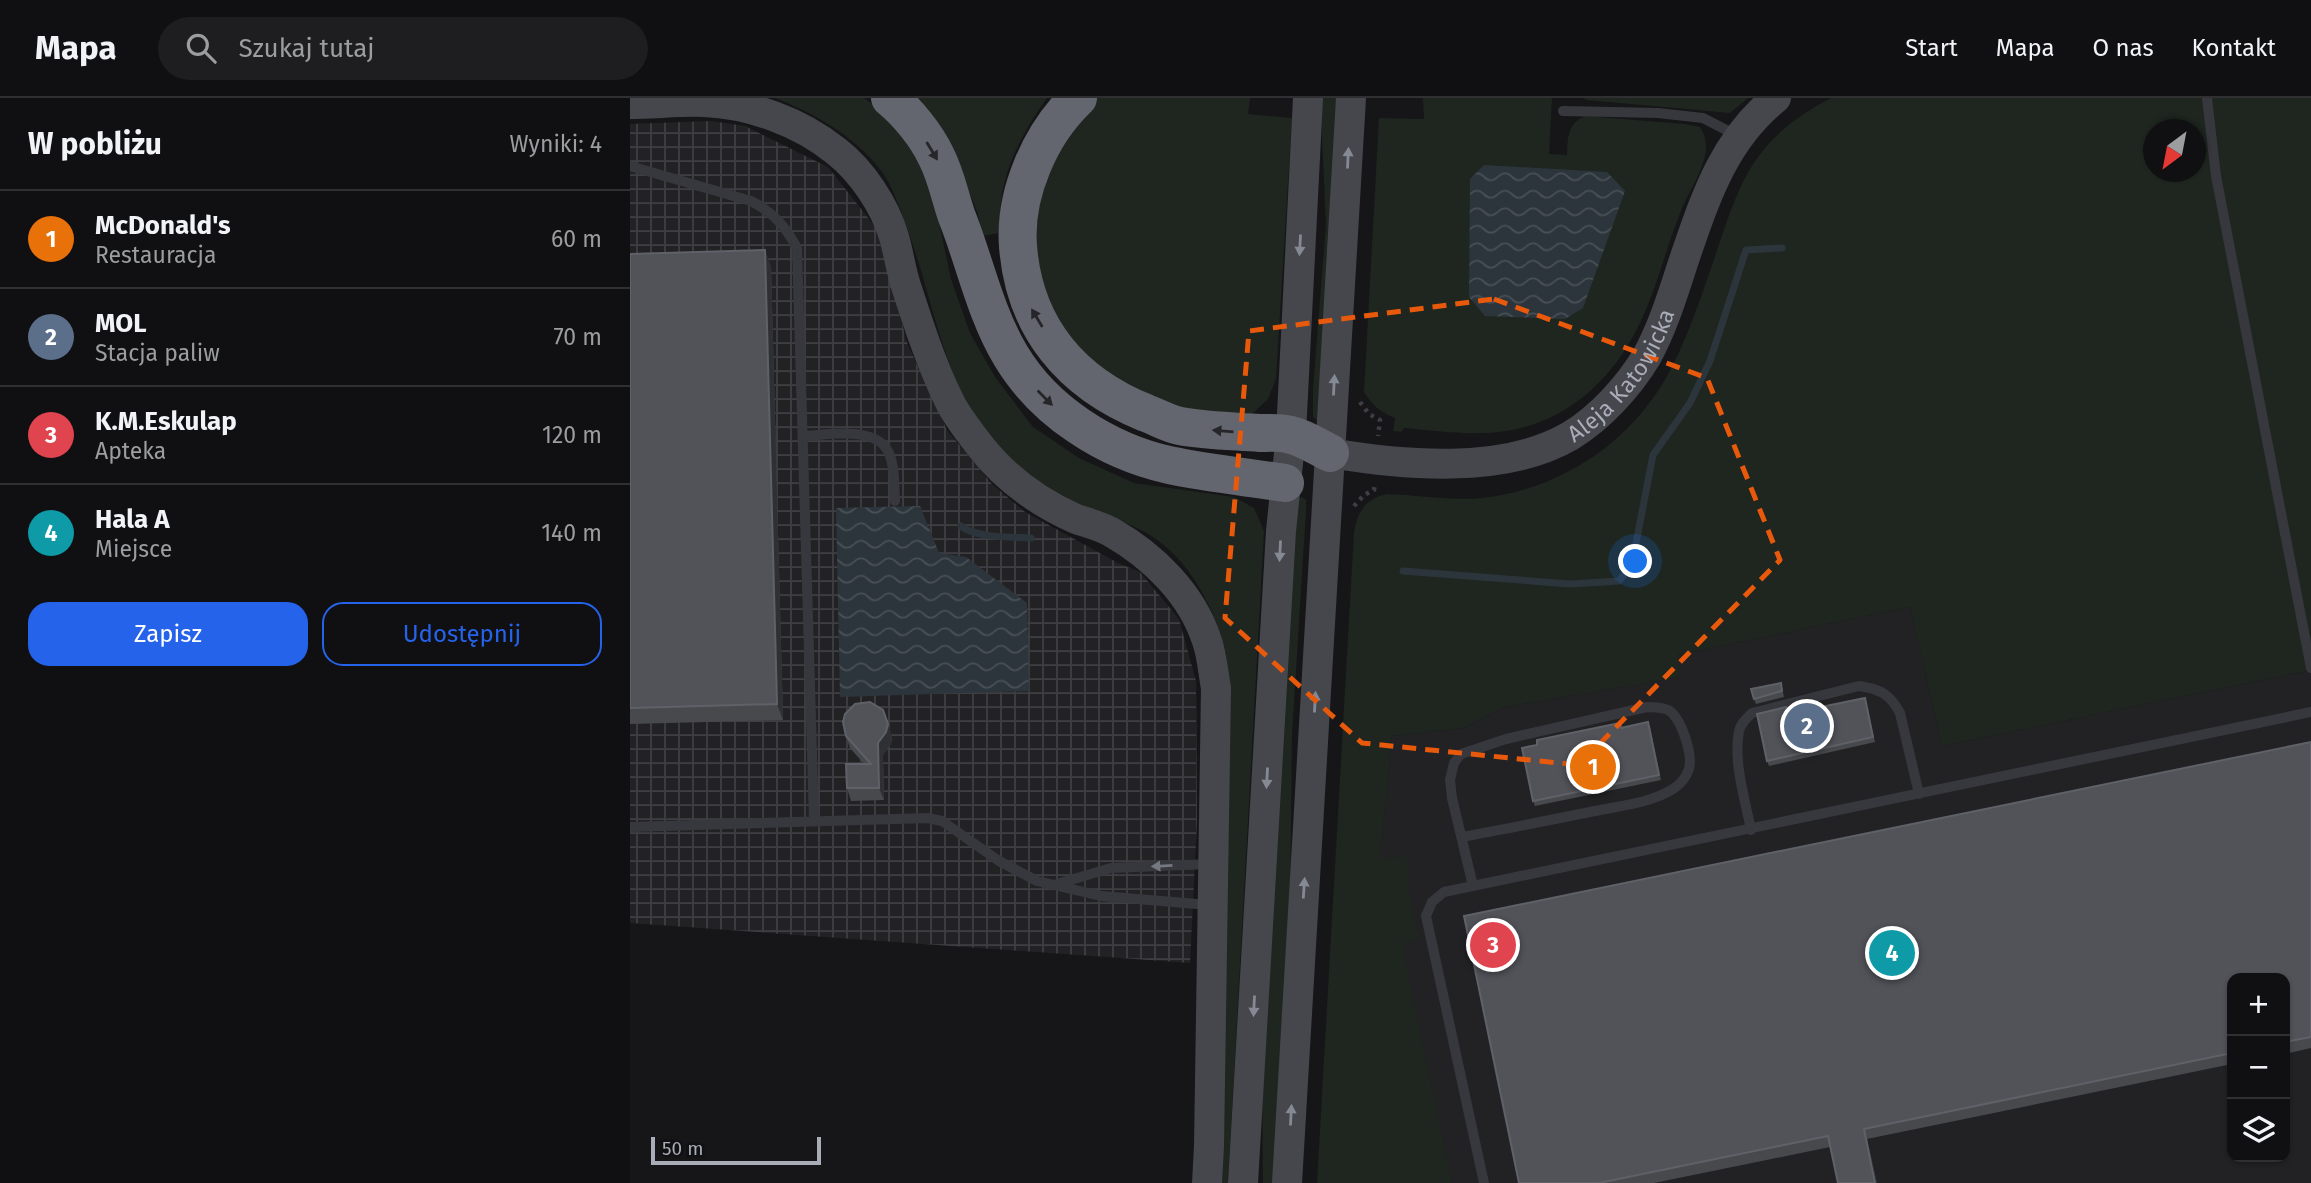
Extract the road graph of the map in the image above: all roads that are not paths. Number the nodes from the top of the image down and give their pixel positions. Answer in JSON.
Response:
{"nodes":[{"id":1,"x":890,"y":98,"type":"edge"},
{"id":2,"x":1078,"y":98,"type":"edge"},
{"id":3,"x":1308,"y":98,"type":"edge"},
{"id":4,"x":1351,"y":98,"type":"edge"},
{"id":5,"x":1776,"y":98,"type":"edge"},
{"id":6,"x":2207,"y":98,"type":"edge"},
{"id":7,"x":630,"y":104,"type":"edge"},
{"id":8,"x":1563,"y":111,"type":"dead end"},
{"id":9,"x":1738,"y":135,"type":"junction"},
{"id":10,"x":630,"y":166,"type":"edge"},
{"id":11,"x":1291,"y":434,"type":"junction"},
{"id":12,"x":803,"y":436,"type":"junction"},
{"id":13,"x":1330,"y":453,"type":"junction"},
{"id":14,"x":1285,"y":483,"type":"junction"},
{"id":15,"x":895,"y":501,"type":"dead end"},
{"id":16,"x":2307,"y":630,"type":"edge"},
{"id":17,"x":2311,"y":668,"type":"edge"},
{"id":18,"x":2311,"y":712,"type":"edge"},
{"id":19,"x":1919,"y":794,"type":"junction"},
{"id":20,"x":814,"y":820,"type":"junction"},
{"id":21,"x":630,"y":827,"type":"edge"},
{"id":22,"x":1751,"y":830,"type":"junction"},
{"id":23,"x":1462,"y":837,"type":"junction"},
{"id":24,"x":1213,"y":864,"type":"junction"},
{"id":25,"x":1054,"y":885,"type":"junction"},
{"id":26,"x":1473,"y":886,"type":"junction"},
{"id":27,"x":1213,"y":905,"type":"junction"},
{"id":28,"x":1207,"y":1183,"type":"edge"},
{"id":29,"x":1243,"y":1183,"type":"edge"},
{"id":30,"x":1287,"y":1183,"type":"edge"},
{"id":31,"x":1485,"y":1183,"type":"edge"}],
"edges":[{"from":1,"to":14,"type":"highway","one_way":true},
{"from":11,"to":2,"type":"highway","one_way":true},
{"from":3,"to":11,"type":"street","one_way":true},
{"from":13,"to":4,"type":"street","one_way":true},
{"from":5,"to":9,"type":"street","name":"Aleja Katowicka"},
{"from":6,"to":16,"type":"lane"},
{"from":7,"to":24,"type":"street"},
{"from":8,"to":9,"type":"lane"},
{"from":9,"to":13,"type":"street","name":"Aleja Katowicka"},
{"from":10,"to":12,"type":"lane"},
{"from":11,"to":13,"type":"highway"},
{"from":11,"to":14,"type":"street"},
{"from":12,"to":15,"type":"lane"},
{"from":12,"to":20,"type":"lane"},
{"from":13,"to":14,"type":"street"},
{"from":30,"to":13,"type":"street","one_way":true},
{"from":14,"to":29,"type":"street","one_way":true},
{"from":16,"to":17,"type":"lane"},
{"from":18,"to":19,"type":"lane"},
{"from":19,"to":22,"type":"lane"},
{"from":19,"to":22,"type":"lane"},
{"from":20,"to":21,"type":"lane"},
{"from":20,"to":25,"type":"lane"},
{"from":22,"to":26,"type":"lane"},
{"from":23,"to":23,"type":"lane"},
{"from":23,"to":26,"type":"lane"},
{"from":24,"to":25,"type":"lane","one_way":true},
{"from":24,"to":27,"type":"street"},
{"from":25,"to":27,"type":"lane"},
{"from":26,"to":31,"type":"lane"},
{"from":27,"to":28,"type":"street"}]}
